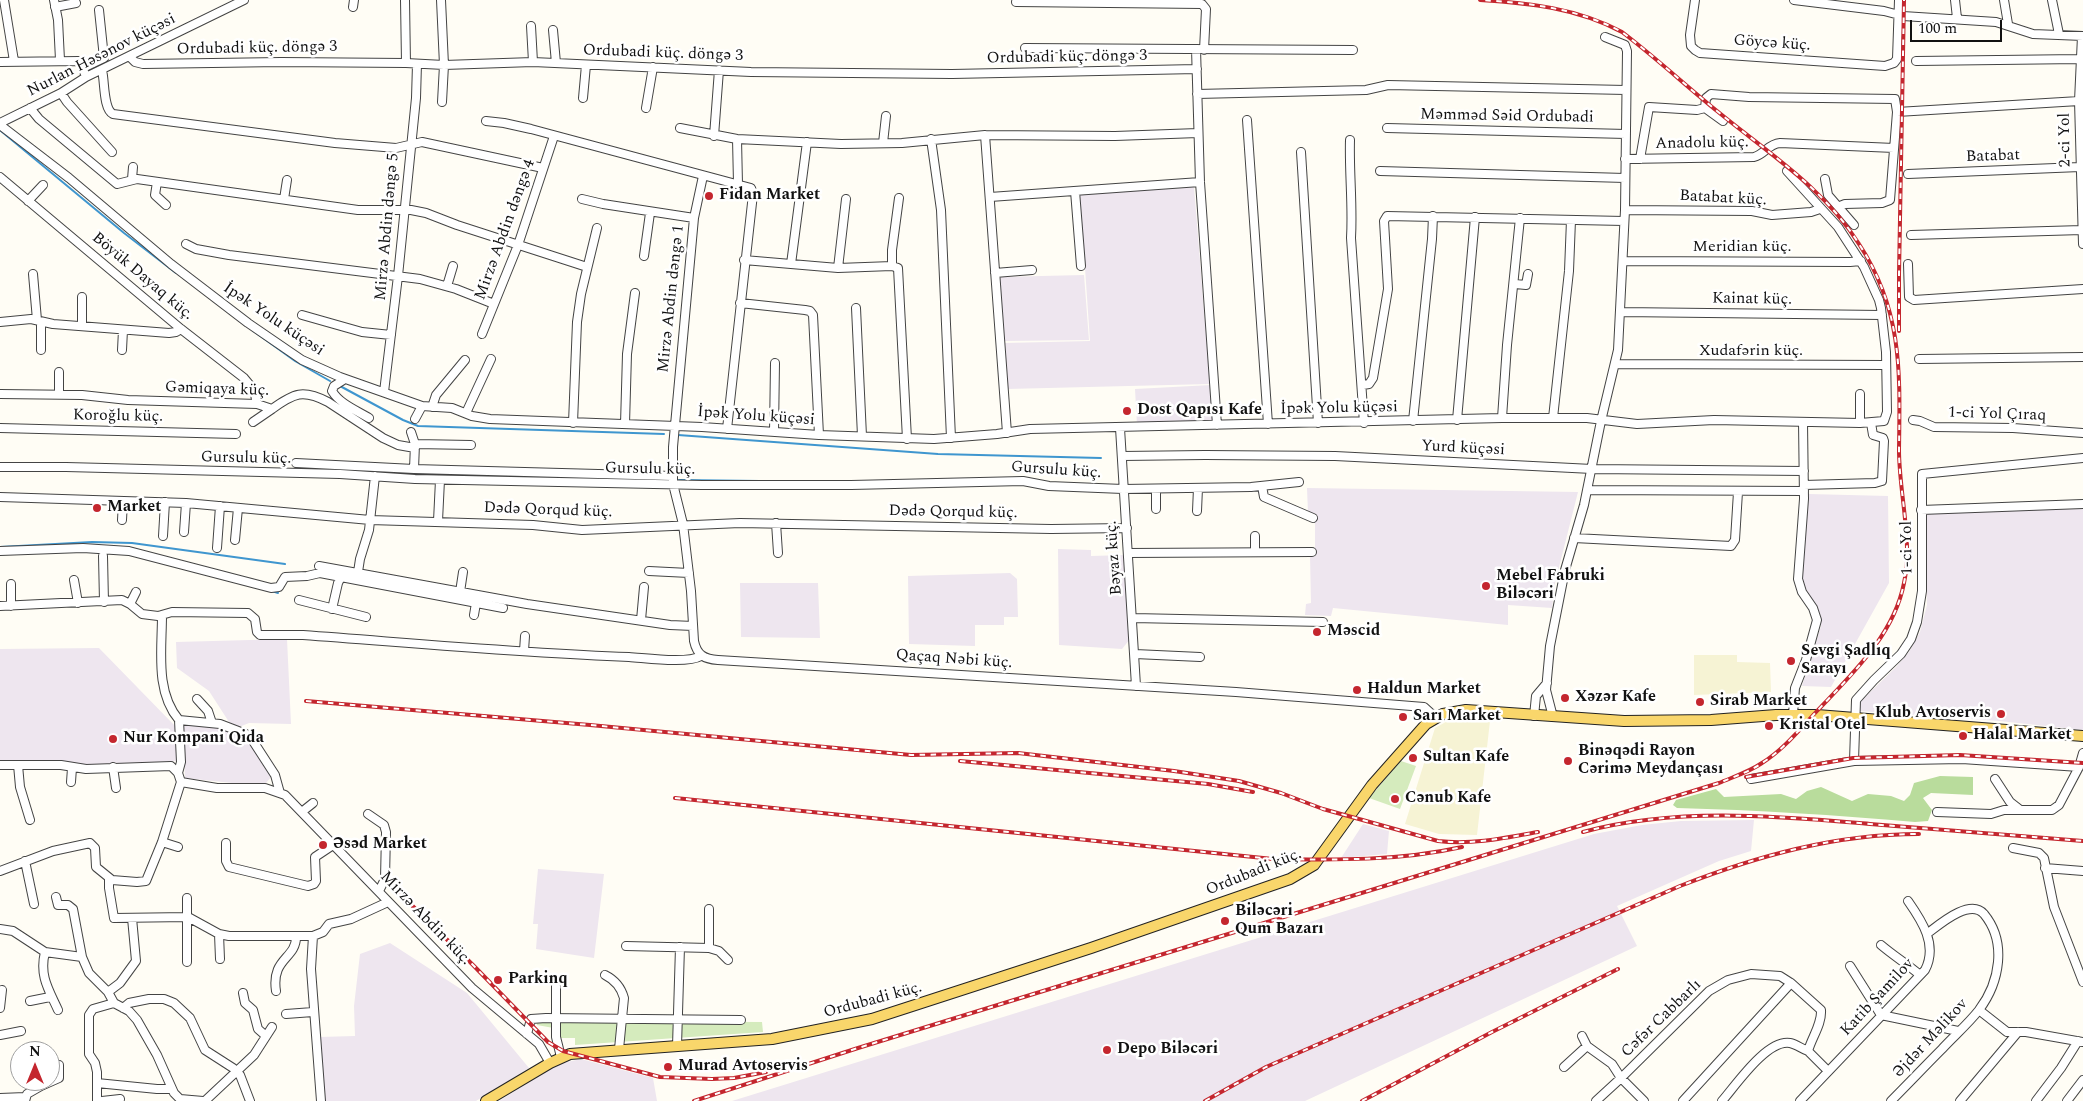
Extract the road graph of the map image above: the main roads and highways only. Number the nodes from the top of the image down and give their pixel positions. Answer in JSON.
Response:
{"nodes":[{"id":1,"x":2083,"y":736,"type":"edge"},
{"id":2,"x":486,"y":1101,"type":"edge"}],
"edges":[{"from":1,"to":2,"type":"main road","name":"Ordubadi küç."}]}
